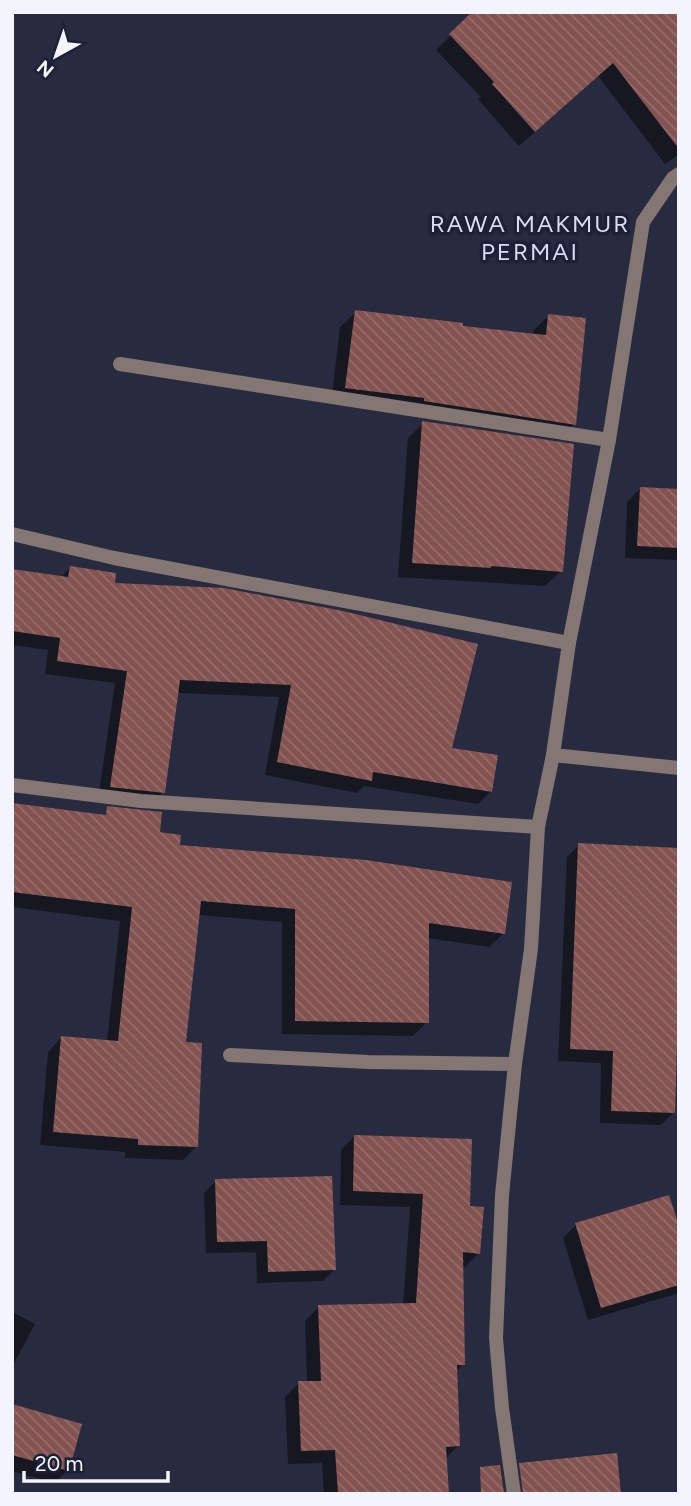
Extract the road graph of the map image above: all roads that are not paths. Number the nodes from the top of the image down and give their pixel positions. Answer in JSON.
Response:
{"nodes":[{"id":1,"x":679,"y":174,"type":"edge"},
{"id":2,"x":120,"y":364,"type":"dead end"},
{"id":3,"x":609,"y":440,"type":"junction"},
{"id":4,"x":12,"y":534,"type":"edge"},
{"id":5,"x":569,"y":643,"type":"junction"},
{"id":6,"x":553,"y":755,"type":"junction"},
{"id":7,"x":679,"y":768,"type":"edge"},
{"id":8,"x":12,"y":785,"type":"edge"},
{"id":9,"x":538,"y":827,"type":"junction"},
{"id":10,"x":230,"y":1055,"type":"dead end"},
{"id":11,"x":515,"y":1065,"type":"junction"},
{"id":12,"x":514,"y":1494,"type":"edge"}],
"edges":[{"from":1,"to":3,"type":"street"},
{"from":2,"to":3,"type":"street"},
{"from":3,"to":5,"type":"street"},
{"from":4,"to":5,"type":"street"},
{"from":5,"to":6,"type":"street"},
{"from":6,"to":7,"type":"street"},
{"from":6,"to":9,"type":"street"},
{"from":8,"to":9,"type":"street"},
{"from":9,"to":11,"type":"street"},
{"from":10,"to":11,"type":"street"},
{"from":11,"to":12,"type":"street"}]}
